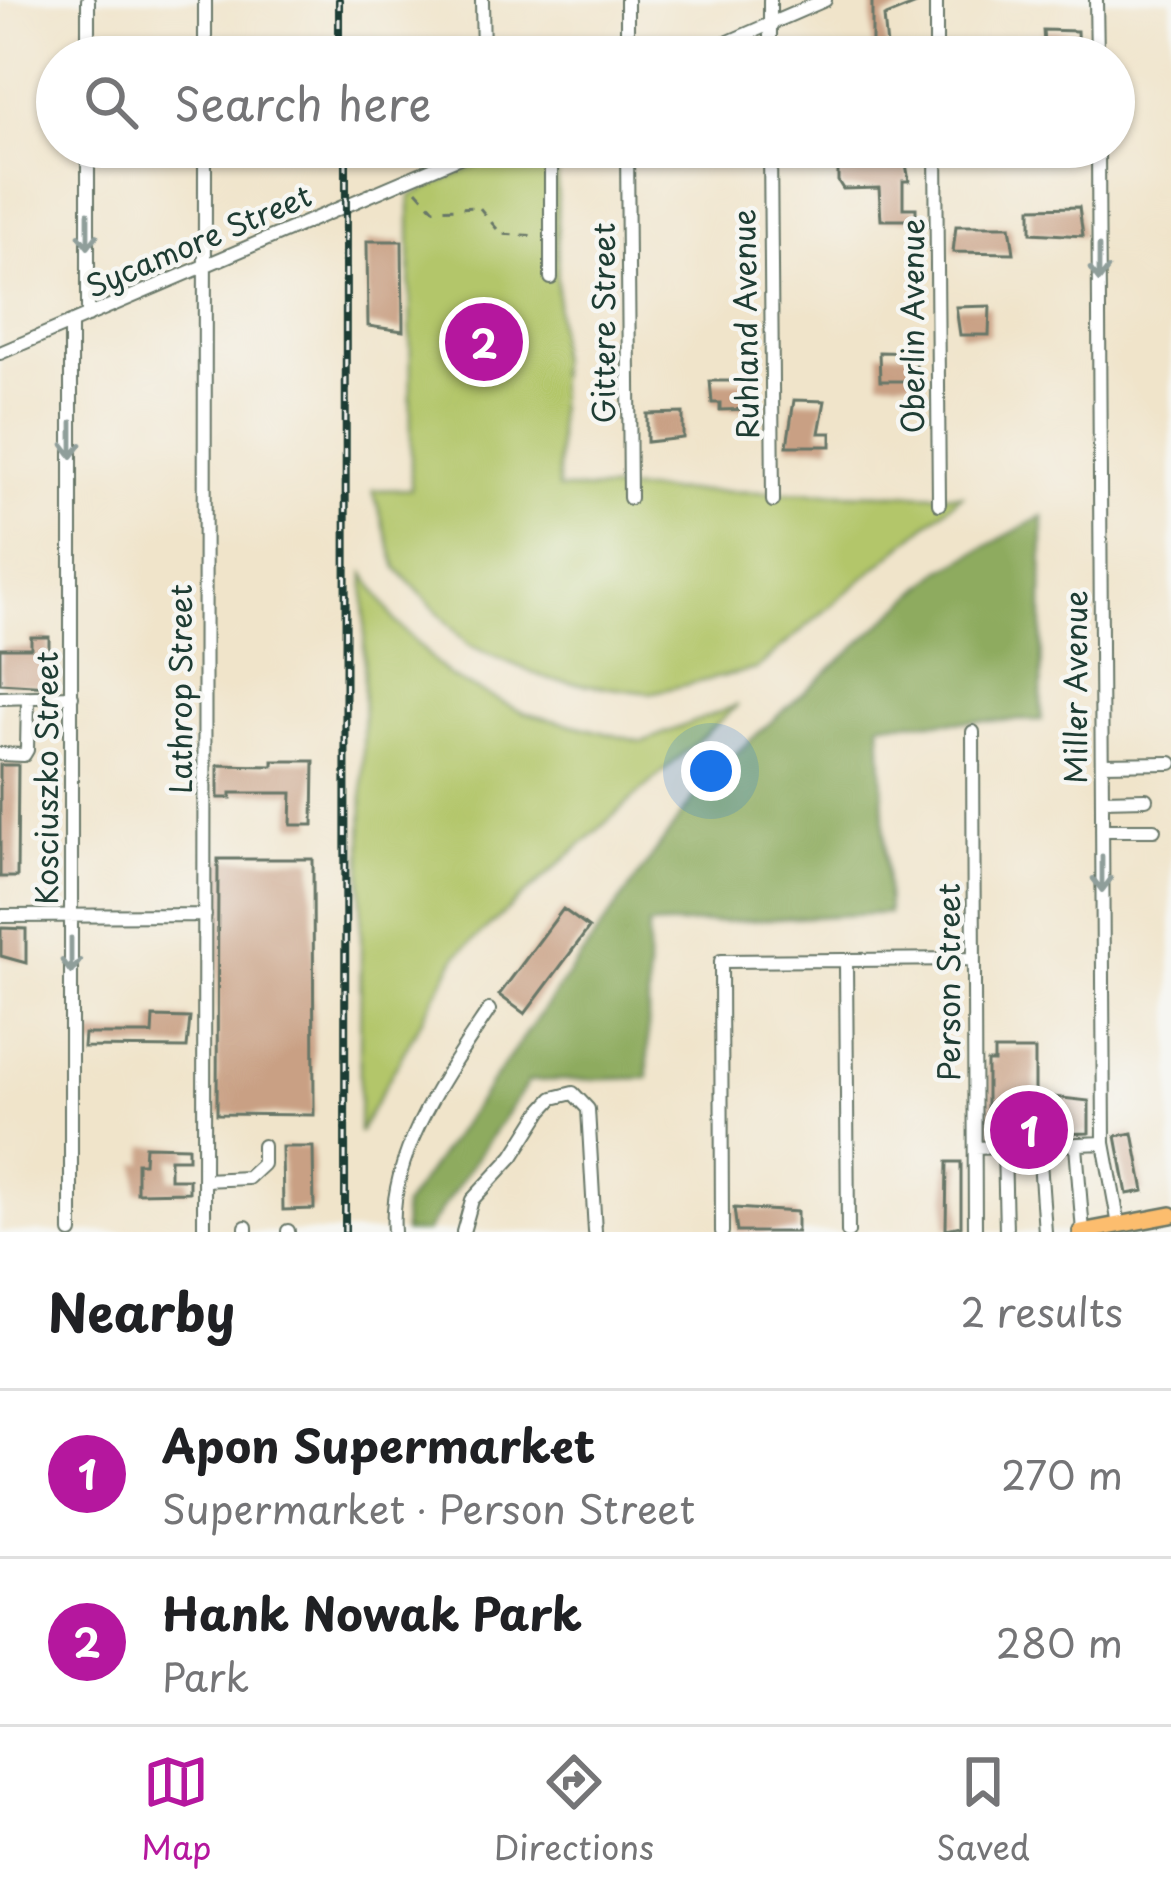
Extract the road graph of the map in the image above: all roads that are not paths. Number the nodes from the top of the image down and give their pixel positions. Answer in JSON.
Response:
{"nodes":[{"id":1,"x":88,"y":0,"type":"edge"},
{"id":2,"x":205,"y":0,"type":"edge"},
{"id":3,"x":482,"y":0,"type":"edge"},
{"id":4,"x":627,"y":0,"type":"edge"},
{"id":5,"x":770,"y":0,"type":"edge"},
{"id":6,"x":825,"y":0,"type":"edge"},
{"id":7,"x":936,"y":0,"type":"edge"},
{"id":8,"x":1096,"y":0,"type":"edge"},
{"id":9,"x":770,"y":24,"type":"junction"},
{"id":10,"x":88,"y":36,"type":"edge"},
{"id":11,"x":205,"y":36,"type":"edge"},
{"id":12,"x":483,"y":36,"type":"edge"},
{"id":13,"x":627,"y":36,"type":"edge"},
{"id":14,"x":742,"y":36,"type":"edge"},
{"id":15,"x":770,"y":36,"type":"edge"},
{"id":16,"x":936,"y":36,"type":"edge"},
{"id":17,"x":1097,"y":36,"type":"edge"},
{"id":18,"x":88,"y":168,"type":"edge"},
{"id":19,"x":205,"y":168,"type":"edge"},
{"id":20,"x":434,"y":168,"type":"edge"},
{"id":21,"x":551,"y":168,"type":"edge"},
{"id":22,"x":627,"y":168,"type":"edge"},
{"id":23,"x":770,"y":168,"type":"edge"},
{"id":24,"x":937,"y":168,"type":"edge"},
{"id":25,"x":1098,"y":168,"type":"edge"},
{"id":26,"x":206,"y":266,"type":"junction"},
{"id":27,"x":550,"y":278,"type":"dead end"},
{"id":28,"x":88,"y":316,"type":"junction"},
{"id":29,"x":71,"y":323,"type":"junction"},
{"id":30,"x":0,"y":353,"type":"edge"},
{"id":31,"x":630,"y":498,"type":"dead end"},
{"id":32,"x":773,"y":501,"type":"dead end"},
{"id":33,"x":940,"y":504,"type":"dead end"},
{"id":34,"x":72,"y":696,"type":"junction"},
{"id":35,"x":0,"y":698,"type":"edge"},
{"id":36,"x":28,"y":698,"type":"junction"},
{"id":37,"x":973,"y":732,"type":"dead end"},
{"id":38,"x":0,"y":754,"type":"edge"},
{"id":39,"x":1102,"y":764,"type":"junction"},
{"id":40,"x":1171,"y":764,"type":"edge"},
{"id":41,"x":1145,"y":799,"type":"dead end"},
{"id":42,"x":1102,"y":800,"type":"junction"},
{"id":43,"x":1102,"y":830,"type":"junction"},
{"id":44,"x":1154,"y":830,"type":"dead end"},
{"id":45,"x":205,"y":915,"type":"junction"},
{"id":46,"x":0,"y":916,"type":"edge"},
{"id":47,"x":71,"y":916,"type":"junction"},
{"id":48,"x":974,"y":959,"type":"junction"},
{"id":49,"x":846,"y":961,"type":"junction"},
{"id":50,"x":489,"y":1010,"type":"dead end"},
{"id":51,"x":1103,"y":1143,"type":"junction"},
{"id":52,"x":262,"y":1146,"type":"dead end"},
{"id":53,"x":1076,"y":1146,"type":"junction"},
{"id":54,"x":1039,"y":1147,"type":"junction"},
{"id":55,"x":975,"y":1148,"type":"junction"},
{"id":56,"x":1004,"y":1148,"type":"junction"},
{"id":57,"x":204,"y":1180,"type":"junction"},
{"id":58,"x":1171,"y":1216,"type":"edge"},
{"id":59,"x":1112,"y":1228,"type":"edge"},
{"id":60,"x":70,"y":1232,"type":"edge"},
{"id":61,"x":204,"y":1232,"type":"edge"},
{"id":62,"x":394,"y":1232,"type":"edge"},
{"id":63,"x":463,"y":1232,"type":"edge"},
{"id":64,"x":596,"y":1232,"type":"edge"},
{"id":65,"x":722,"y":1232,"type":"edge"},
{"id":66,"x":848,"y":1232,"type":"edge"},
{"id":67,"x":975,"y":1232,"type":"edge"},
{"id":68,"x":1006,"y":1232,"type":"edge"},
{"id":69,"x":1045,"y":1232,"type":"edge"},
{"id":70,"x":1082,"y":1232,"type":"edge"}],
"edges":[{"from":1,"to":10,"type":"street"},
{"from":2,"to":11,"type":"street"},
{"from":3,"to":12,"type":"street"},
{"from":4,"to":13,"type":"street"},
{"from":5,"to":9,"type":"street"},
{"from":6,"to":9,"type":"street"},
{"from":7,"to":16,"type":"street"},
{"from":8,"to":17,"type":"street"},
{"from":9,"to":14,"type":"street"},
{"from":9,"to":15,"type":"street"},
{"from":18,"to":28,"type":"street","one_way":true},
{"from":19,"to":26,"type":"street","name":"Lathrop Street"},
{"from":20,"to":26,"type":"street","name":"Sycamore Street"},
{"from":21,"to":27,"type":"street"},
{"from":22,"to":31,"type":"street","name":"Gittere Street"},
{"from":23,"to":32,"type":"street","name":"Ruhland Avenue"},
{"from":24,"to":33,"type":"street","name":"Oberlin Avenue"},
{"from":25,"to":39,"type":"street","name":"Miller Avenue","one_way":true},
{"from":26,"to":28,"type":"street","name":"Sycamore Street"},
{"from":26,"to":45,"type":"street","name":"Lathrop Street"},
{"from":28,"to":29,"type":"street","name":"Sycamore Street"},
{"from":29,"to":30,"type":"street","name":"Sycamore Street"},
{"from":29,"to":34,"type":"street","name":"Kosciuszko Street","one_way":true},
{"from":34,"to":36,"type":"street"},
{"from":34,"to":47,"type":"street","name":"Kosciuszko Street"},
{"from":35,"to":36,"type":"street"},
{"from":36,"to":38,"type":"street"},
{"from":37,"to":48,"type":"street","name":"Person Street"},
{"from":39,"to":40,"type":"street"},
{"from":39,"to":42,"type":"street","name":"Miller Avenue"},
{"from":41,"to":42,"type":"street"},
{"from":42,"to":43,"type":"street","name":"Miller Avenue"},
{"from":43,"to":44,"type":"street"},
{"from":43,"to":51,"type":"street","name":"Miller Avenue","one_way":true},
{"from":45,"to":47,"type":"street"},
{"from":45,"to":57,"type":"street","name":"Lathrop Street"},
{"from":46,"to":47,"type":"street"},
{"from":47,"to":60,"type":"street","name":"Kosciuszko Street","one_way":true},
{"from":48,"to":49,"type":"street"},
{"from":48,"to":55,"type":"street","name":"Person Street"},
{"from":49,"to":65,"type":"street"},
{"from":49,"to":66,"type":"street"},
{"from":50,"to":62,"type":"street"},
{"from":51,"to":53,"type":"street"},
{"from":51,"to":59,"type":"street","name":"Miller Avenue"},
{"from":52,"to":57,"type":"street"},
{"from":53,"to":54,"type":"street"},
{"from":53,"to":70,"type":"street"},
{"from":54,"to":56,"type":"street"},
{"from":54,"to":69,"type":"street"},
{"from":55,"to":56,"type":"street"},
{"from":55,"to":67,"type":"street","name":"Person Street"},
{"from":56,"to":68,"type":"street"},
{"from":57,"to":61,"type":"street","name":"Lathrop Street"},
{"from":58,"to":59,"type":"main road"},
{"from":59,"to":70,"type":"main road"},
{"from":63,"to":64,"type":"street"}]}
